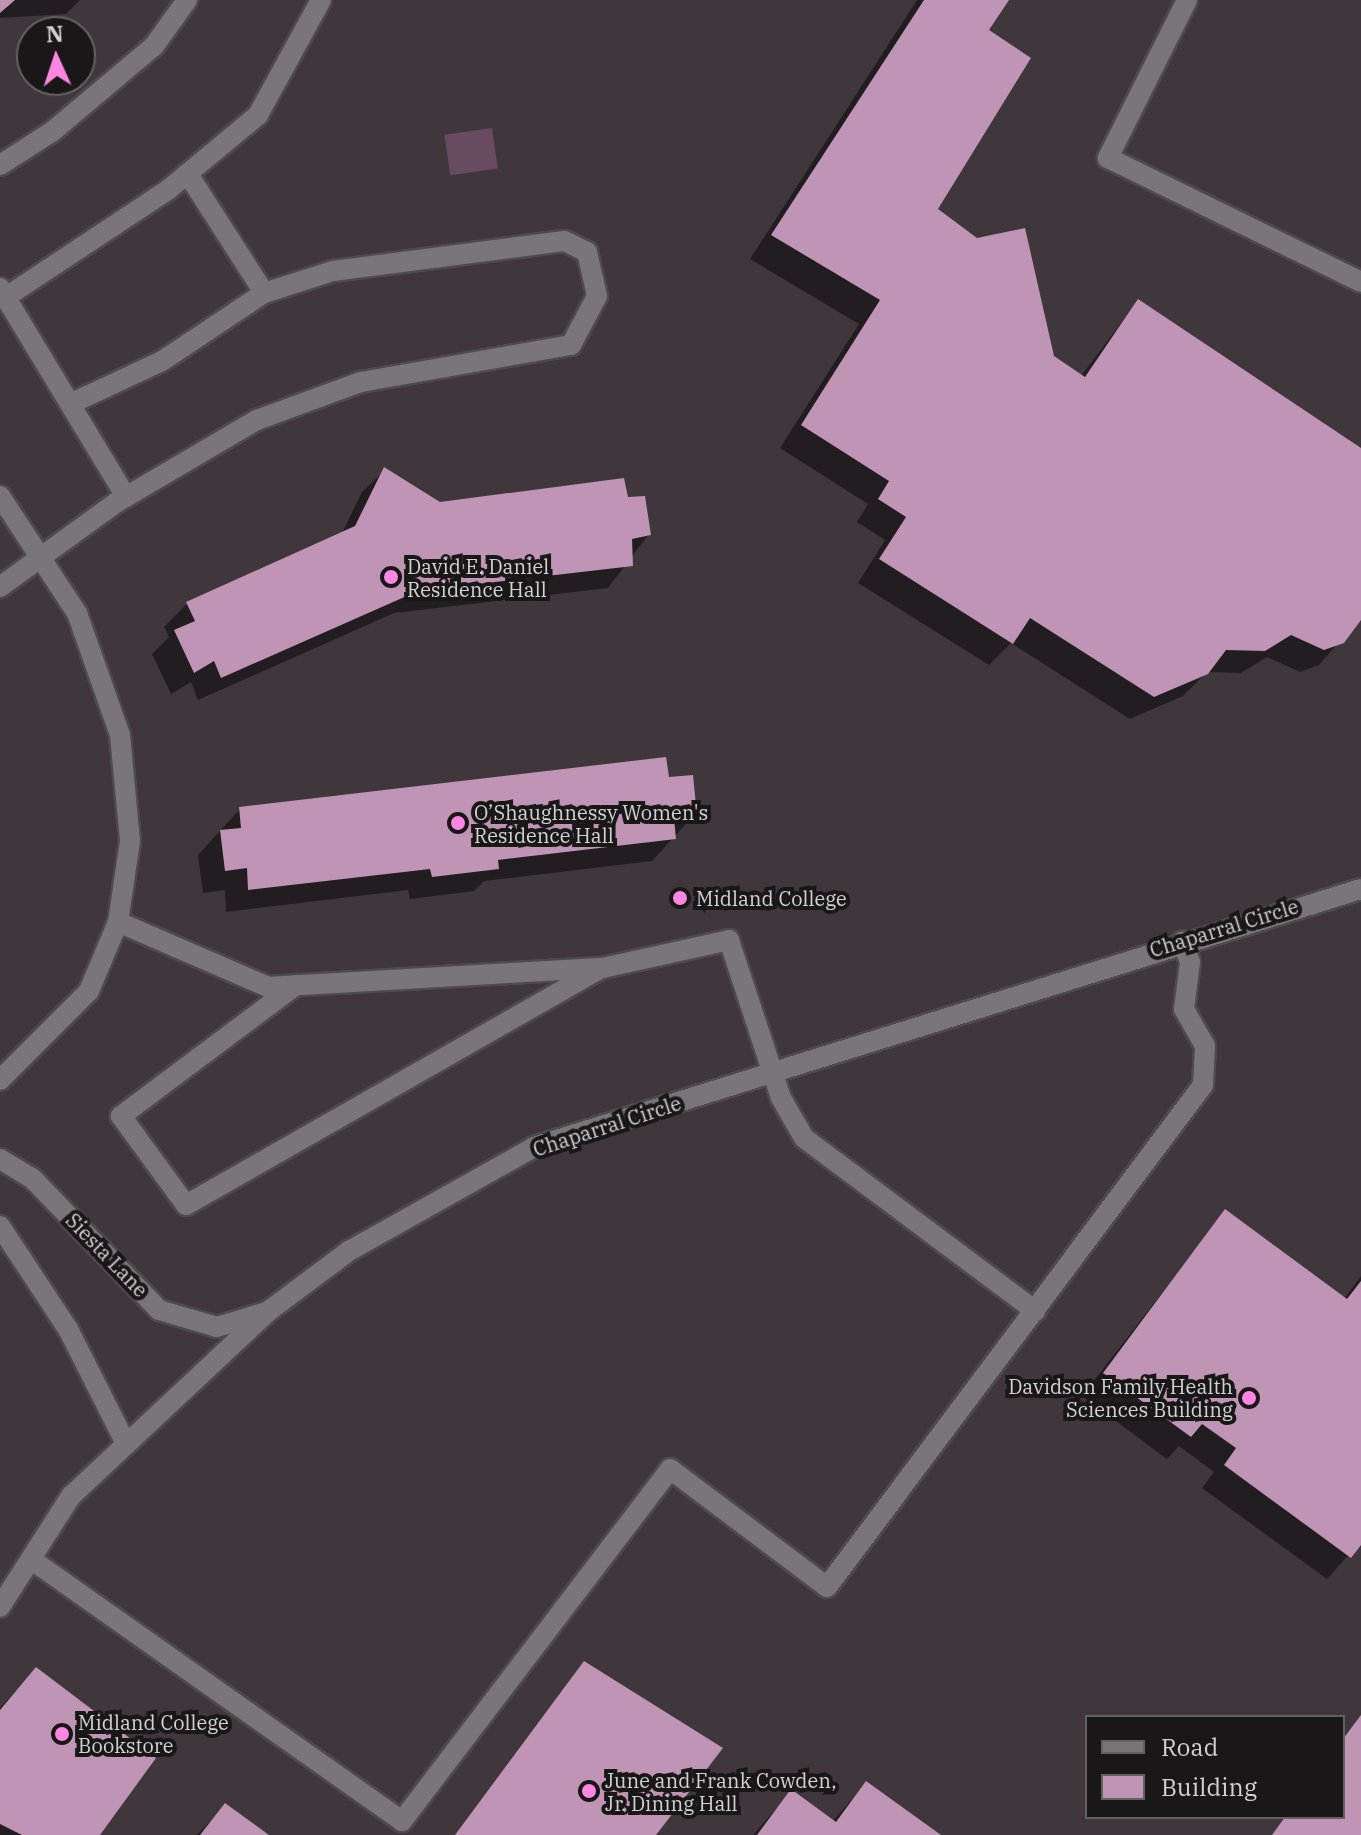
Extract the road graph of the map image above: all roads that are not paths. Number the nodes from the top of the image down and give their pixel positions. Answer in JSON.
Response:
{"nodes":[{"id":1,"x":187,"y":0,"type":"edge"},
{"id":2,"x":321,"y":0,"type":"edge"},
{"id":3,"x":1187,"y":0,"type":"edge"},
{"id":4,"x":0,"y":165,"type":"edge"},
{"id":5,"x":188,"y":174,"type":"junction"},
{"id":6,"x":1361,"y":282,"type":"edge"},
{"id":7,"x":3,"y":292,"type":"edge"},
{"id":8,"x":264,"y":293,"type":"junction"},
{"id":9,"x":72,"y":403,"type":"junction"},
{"id":10,"x":0,"y":496,"type":"edge"},
{"id":11,"x":126,"y":497,"type":"junction"},
{"id":12,"x":41,"y":559,"type":"junction"},
{"id":13,"x":0,"y":587,"type":"edge"},
{"id":14,"x":1361,"y":889,"type":"edge"},
{"id":15,"x":118,"y":922,"type":"junction"},
{"id":16,"x":1182,"y":941,"type":"junction"},
{"id":17,"x":602,"y":968,"type":"junction"},
{"id":18,"x":296,"y":985,"type":"junction"},
{"id":19,"x":774,"y":1072,"type":"junction"},
{"id":20,"x":0,"y":1080,"type":"edge"},
{"id":21,"x":0,"y":1159,"type":"edge"},
{"id":22,"x":0,"y":1226,"type":"edge"},
{"id":23,"x":270,"y":1310,"type":"junction"},
{"id":24,"x":1035,"y":1311,"type":"junction"},
{"id":25,"x":126,"y":1444,"type":"junction"},
{"id":26,"x":32,"y":1560,"type":"junction"},
{"id":27,"x":0,"y":1607,"type":"edge"}],
"edges":[{"from":1,"to":4,"type":"street"},
{"from":2,"to":5,"type":"street"},
{"from":3,"to":6,"type":"street"},
{"from":5,"to":7,"type":"street"},
{"from":5,"to":8,"type":"street"},
{"from":7,"to":9,"type":"street"},
{"from":8,"to":9,"type":"street"},
{"from":8,"to":11,"type":"street"},
{"from":9,"to":11,"type":"street"},
{"from":10,"to":12,"type":"street"},
{"from":11,"to":12,"type":"street"},
{"from":12,"to":13,"type":"street"},
{"from":12,"to":15,"type":"street"},
{"from":14,"to":16,"type":"street","name":"Chaparral Circle"},
{"from":15,"to":18,"type":"street"},
{"from":15,"to":20,"type":"street"},
{"from":16,"to":19,"type":"street","name":"Chaparral Circle"},
{"from":16,"to":24,"type":"street"},
{"from":17,"to":18,"type":"street"},
{"from":17,"to":18,"type":"street"},
{"from":17,"to":19,"type":"street"},
{"from":19,"to":23,"type":"street","name":"Chaparral Circle"},
{"from":19,"to":24,"type":"street"},
{"from":21,"to":23,"type":"street","name":"Siesta Lane"},
{"from":22,"to":25,"type":"street"},
{"from":23,"to":25,"type":"street","name":"Chaparral Circle"},
{"from":24,"to":26,"type":"street"},
{"from":25,"to":26,"type":"street","name":"Chaparral Circle"},
{"from":26,"to":27,"type":"street","name":"Chaparral Circle"}]}
